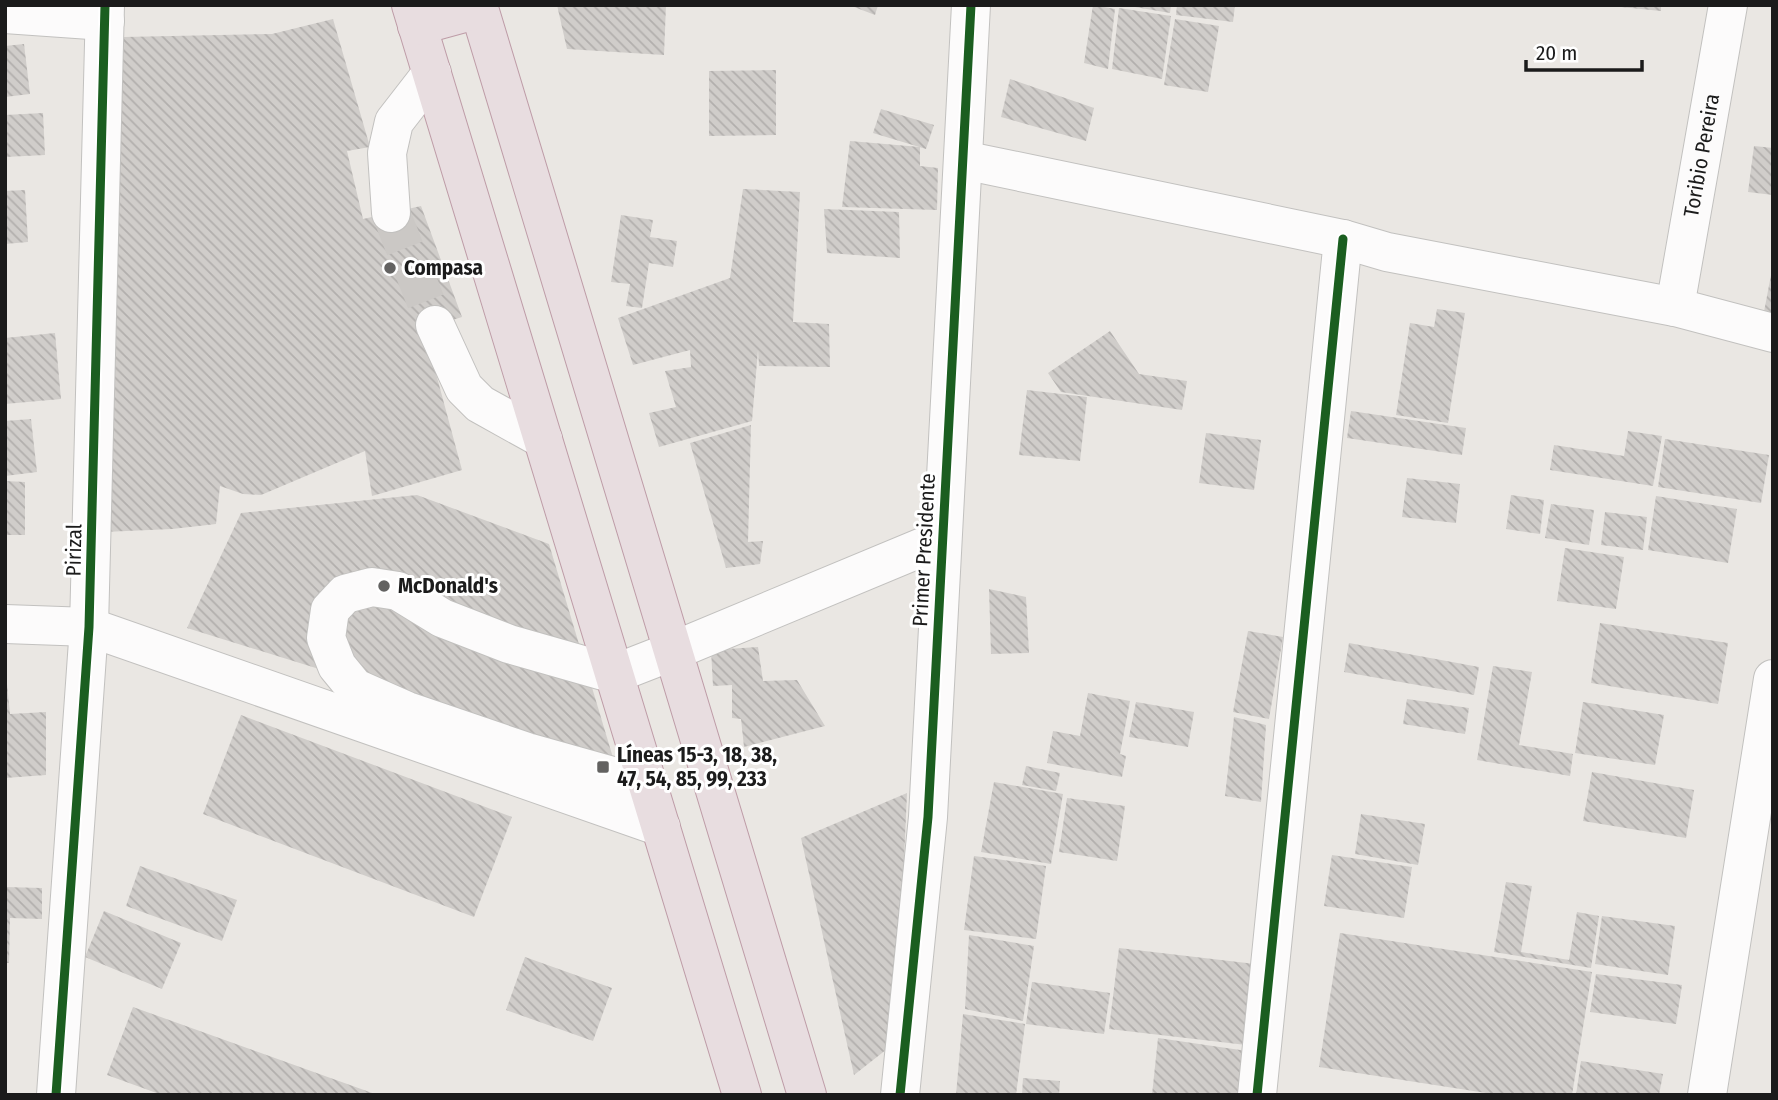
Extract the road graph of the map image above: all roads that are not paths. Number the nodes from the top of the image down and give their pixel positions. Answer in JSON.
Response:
{"nodes":[{"id":1,"x":971,"y":5,"type":"edge"},
{"id":2,"x":1728,"y":5,"type":"edge"},
{"id":3,"x":479,"y":7,"type":"edge"},
{"id":4,"x":105,"y":13,"type":"edge"},
{"id":5,"x":5,"y":14,"type":"edge"},
{"id":6,"x":414,"y":16,"type":"edge"},
{"id":7,"x":432,"y":72,"type":"junction"},
{"id":8,"x":963,"y":160,"type":"junction"},
{"id":9,"x":391,"y":213,"type":"tunnel mouth"},
{"id":10,"x":1343,"y":239,"type":"junction"},
{"id":11,"x":1675,"y":307,"type":"junction"},
{"id":12,"x":435,"y":325,"type":"tunnel mouth"},
{"id":13,"x":1773,"y":333,"type":"edge"},
{"id":14,"x":543,"y":439,"type":"junction"},
{"id":15,"x":942,"y":539,"type":"junction"},
{"id":16,"x":5,"y":624,"type":"edge"},
{"id":17,"x":89,"y":627,"type":"junction"},
{"id":18,"x":673,"y":651,"type":"junction"},
{"id":19,"x":614,"y":674,"type":"junction"},
{"id":20,"x":1773,"y":679,"type":"edge"},
{"id":21,"x":648,"y":786,"type":"junction"},
{"id":22,"x":661,"y":827,"type":"junction"},
{"id":23,"x":56,"y":1095,"type":"edge"},
{"id":24,"x":742,"y":1095,"type":"edge"},
{"id":25,"x":807,"y":1095,"type":"edge"},
{"id":26,"x":900,"y":1095,"type":"edge"},
{"id":27,"x":1257,"y":1095,"type":"edge"},
{"id":28,"x":1707,"y":1095,"type":"edge"}],
"edges":[{"from":1,"to":8,"type":"street","name":"Primer Presidente"},
{"from":2,"to":11,"type":"street","name":"Toribio Pereira"},
{"from":3,"to":6,"type":"highway"},
{"from":3,"to":18,"type":"highway"},
{"from":4,"to":5,"type":"street"},
{"from":4,"to":17,"type":"street","name":"Pirizal"},
{"from":6,"to":7,"type":"highway"},
{"from":7,"to":9,"type":"street"},
{"from":7,"to":14,"type":"highway"},
{"from":8,"to":10,"type":"street"},
{"from":8,"to":15,"type":"street","name":"Primer Presidente"},
{"from":10,"to":11,"type":"street"},
{"from":10,"to":27,"type":"street"},
{"from":11,"to":13,"type":"street"},
{"from":12,"to":14,"type":"street"},
{"from":14,"to":19,"type":"highway"},
{"from":15,"to":18,"type":"street"},
{"from":15,"to":26,"type":"street","name":"Primer Presidente"},
{"from":16,"to":17,"type":"street"},
{"from":17,"to":22,"type":"street"},
{"from":17,"to":23,"type":"street","name":"Pirizal"},
{"from":18,"to":19,"type":"street"},
{"from":18,"to":25,"type":"highway"},
{"from":19,"to":21,"type":"highway"},
{"from":19,"to":21,"type":"street"},
{"from":20,"to":28,"type":"street"},
{"from":21,"to":22,"type":"highway"},
{"from":22,"to":24,"type":"highway"}]}
